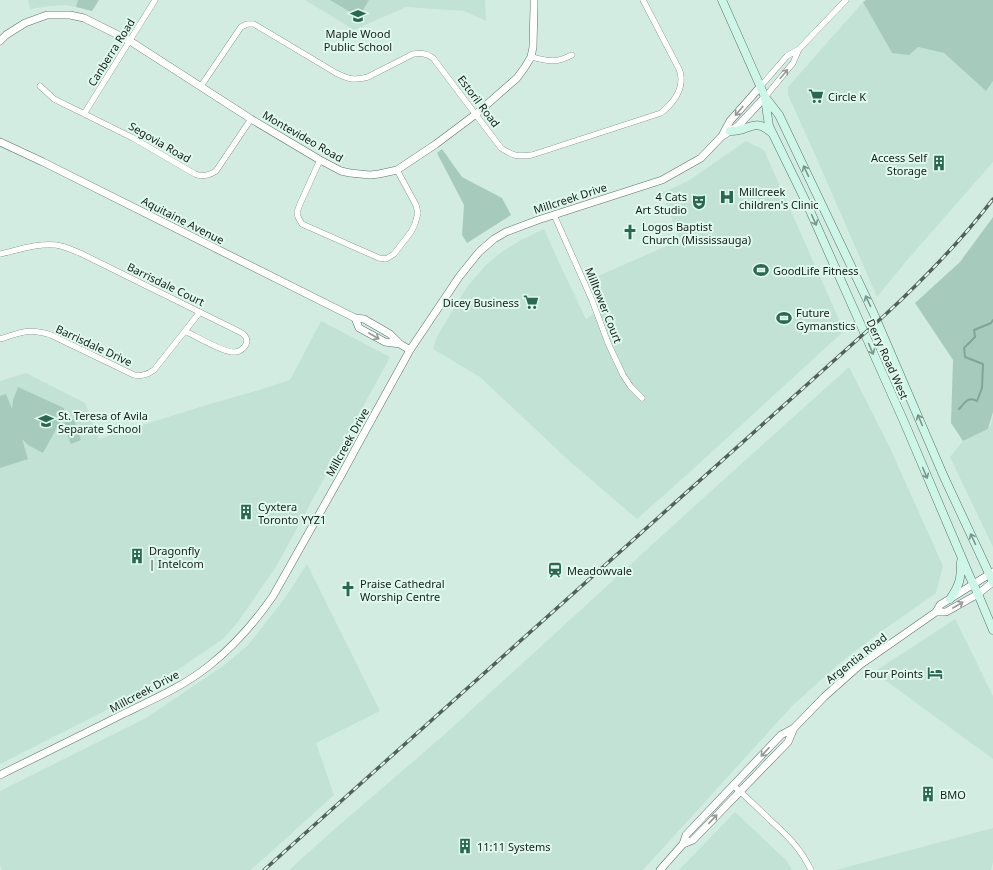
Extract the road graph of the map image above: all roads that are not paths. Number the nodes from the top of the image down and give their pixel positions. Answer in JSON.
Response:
{"nodes":[{"id":1,"x":154,"y":0,"type":"edge"},
{"id":2,"x":534,"y":0,"type":"edge"},
{"id":3,"x":643,"y":0,"type":"edge"},
{"id":4,"x":722,"y":0,"type":"edge"},
{"id":5,"x":846,"y":0,"type":"edge"},
{"id":6,"x":130,"y":40,"type":"junction"},
{"id":7,"x":0,"y":41,"type":"edge"},
{"id":8,"x":799,"y":49,"type":"junction"},
{"id":9,"x":572,"y":55,"type":"dead end"},
{"id":10,"x":531,"y":57,"type":"junction"},
{"id":11,"x":40,"y":86,"type":"dead end"},
{"id":12,"x":201,"y":86,"type":"junction"},
{"id":13,"x":760,"y":87,"type":"junction"},
{"id":14,"x":765,"y":97,"type":"junction"},
{"id":15,"x":84,"y":114,"type":"junction"},
{"id":16,"x":476,"y":114,"type":"junction"},
{"id":17,"x":251,"y":119,"type":"junction"},
{"id":18,"x":730,"y":131,"type":"junction"},
{"id":19,"x":773,"y":135,"type":"junction"},
{"id":20,"x":721,"y":137,"type":"junction"},
{"id":21,"x":0,"y":142,"type":"edge"},
{"id":22,"x":320,"y":160,"type":"junction"},
{"id":23,"x":397,"y":170,"type":"junction"},
{"id":24,"x":554,"y":215,"type":"junction"},
{"id":25,"x":0,"y":254,"type":"edge"},
{"id":26,"x":200,"y":312,"type":"junction"},
{"id":27,"x":185,"y":331,"type":"junction"},
{"id":28,"x":0,"y":339,"type":"edge"},
{"id":29,"x":410,"y":350,"type":"junction"},
{"id":30,"x":642,"y":398,"type":"dead end"},
{"id":31,"x":961,"y":557,"type":"junction"},
{"id":32,"x":992,"y":579,"type":"edge"},
{"id":33,"x":973,"y":585,"type":"junction"},
{"id":34,"x":978,"y":594,"type":"junction"},
{"id":35,"x":950,"y":599,"type":"junction"},
{"id":36,"x":936,"y":612,"type":"junction"},
{"id":37,"x":993,"y":630,"type":"edge"},
{"id":38,"x":794,"y":728,"type":"junction"},
{"id":39,"x":0,"y":775,"type":"edge"},
{"id":40,"x":734,"y":786,"type":"junction"},
{"id":41,"x":740,"y":791,"type":"junction"},
{"id":42,"x":684,"y":844,"type":"junction"},
{"id":43,"x":660,"y":870,"type":"edge"},
{"id":44,"x":811,"y":870,"type":"edge"}],
"edges":[{"from":1,"to":6,"type":"street","name":"Canberra Road"},
{"from":2,"to":10,"type":"street","name":"Montevideo Road"},
{"from":3,"to":16,"type":"street","name":"Estoril Road"},
{"from":4,"to":13,"type":"main road","name":"Derry Road West"},
{"from":5,"to":8,"type":"street","name":"Millcreek Drive"},
{"from":6,"to":7,"type":"street","name":"Montevideo Road"},
{"from":6,"to":12,"type":"street","name":"Montevideo Road"},
{"from":6,"to":15,"type":"street","name":"Canberra Road"},
{"from":8,"to":13,"type":"street","name":"Millcreek Drive"},
{"from":14,"to":8,"type":"street","name":"Millcreek Drive","one_way":true},
{"from":9,"to":10,"type":"street"},
{"from":10,"to":16,"type":"street","name":"Montevideo Road"},
{"from":11,"to":15,"type":"street","name":"Segovia Road"},
{"from":12,"to":16,"type":"street","name":"Estoril Road"},
{"from":12,"to":17,"type":"street","name":"Montevideo Road"},
{"from":13,"to":14,"type":"main road","name":"Derry Road West"},
{"from":13,"to":20,"type":"street","name":"Millcreek Drive","one_way":true},
{"from":14,"to":18,"type":"street","name":"Millcreek Drive"},
{"from":14,"to":19,"type":"main road","name":"Derry Road West"},
{"from":32,"to":14,"type":"main road","name":"Derry Road West","one_way":true},
{"from":15,"to":17,"type":"street","name":"Segovia Road"},
{"from":16,"to":23,"type":"street","name":"Montevideo Road"},
{"from":17,"to":22,"type":"street","name":"Montevideo Road"},
{"from":18,"to":19,"type":"main road"},
{"from":18,"to":20,"type":"street","name":"Millcreek Drive"},
{"from":19,"to":31,"type":"main road","name":"Derry Road West","one_way":true},
{"from":20,"to":24,"type":"street","name":"Millcreek Drive"},
{"from":21,"to":29,"type":"street","name":"Aquitaine Avenue"},
{"from":22,"to":23,"type":"street","name":"Montevideo Road"},
{"from":22,"to":23,"type":"street"},
{"from":24,"to":29,"type":"street","name":"Millcreek Drive"},
{"from":24,"to":30,"type":"street","name":"Milltower Court"},
{"from":25,"to":26,"type":"street","name":"Barrisdale Court"},
{"from":26,"to":27,"type":"street","name":"Barrisdale Drive"},
{"from":26,"to":27,"type":"street","name":"Barrisdale Court"},
{"from":27,"to":28,"type":"street","name":"Barrisdale Drive"},
{"from":29,"to":39,"type":"street","name":"Millcreek Drive"},
{"from":31,"to":33,"type":"main road","name":"Derry Road West"},
{"from":31,"to":35,"type":"main road"},
{"from":32,"to":33,"type":"street","name":"Argentia Road"},
{"from":32,"to":34,"type":"street","name":"Argentia Road"},
{"from":33,"to":34,"type":"main road","name":"Derry Road West"},
{"from":33,"to":35,"type":"street","name":"Argentia Road"},
{"from":36,"to":34,"type":"street","name":"Argentia Road","one_way":true},
{"from":34,"to":37,"type":"main road","name":"Derry Road West"},
{"from":35,"to":36,"type":"street","name":"Argentia Road"},
{"from":36,"to":38,"type":"street","name":"Argentia Road"},
{"from":38,"to":40,"type":"street","name":"Argentia Road","one_way":true},
{"from":38,"to":41,"type":"street","name":"Argentia Road"},
{"from":40,"to":41,"type":"street"},
{"from":40,"to":42,"type":"street","name":"Argentia Road"},
{"from":42,"to":41,"type":"street","name":"Argentia Road","one_way":true},
{"from":41,"to":44,"type":"street"},
{"from":42,"to":43,"type":"street","name":"Argentia Road"}]}
